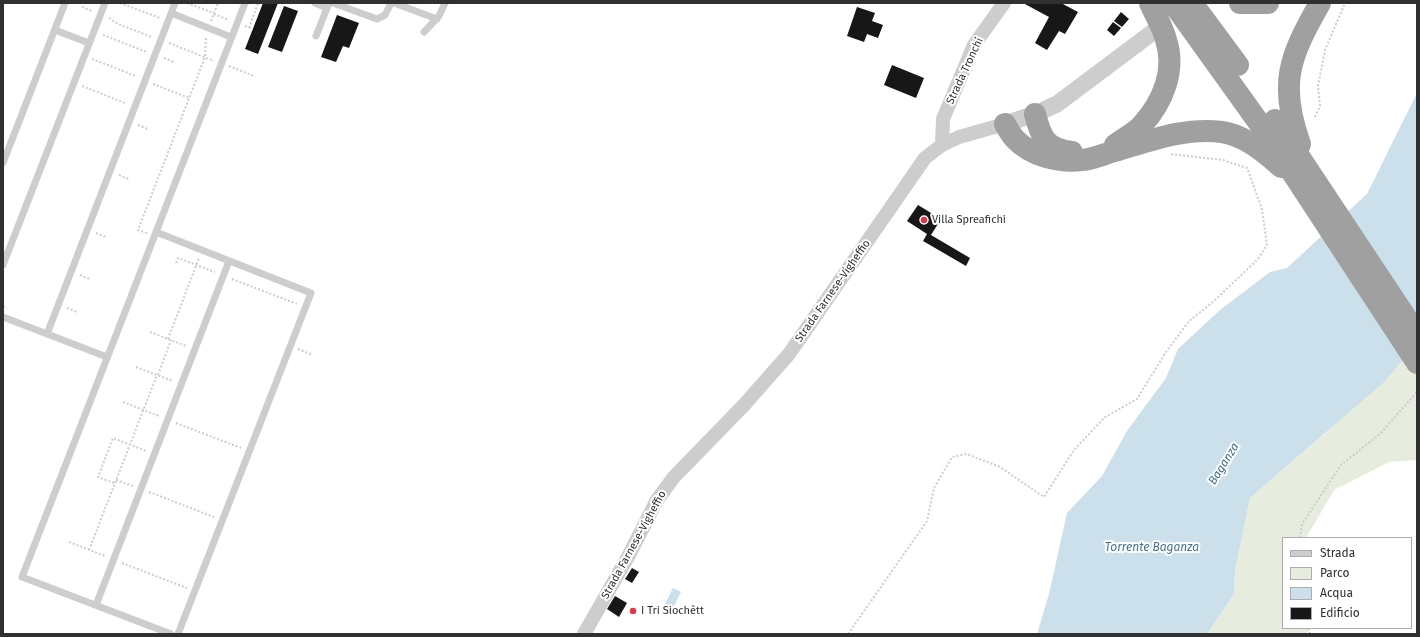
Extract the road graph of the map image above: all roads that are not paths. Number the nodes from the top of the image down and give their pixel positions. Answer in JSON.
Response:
{"nodes":[{"id":1,"x":65,"y":3,"type":"edge"},
{"id":2,"x":104,"y":3,"type":"edge"},
{"id":3,"x":176,"y":3,"type":"edge"},
{"id":4,"x":245,"y":3,"type":"edge"},
{"id":5,"x":315,"y":3,"type":"edge"},
{"id":6,"x":391,"y":3,"type":"edge"},
{"id":7,"x":394,"y":3,"type":"edge"},
{"id":8,"x":445,"y":3,"type":"edge"},
{"id":9,"x":1004,"y":3,"type":"edge"},
{"id":10,"x":1150,"y":3,"type":"edge"},
{"id":11,"x":1173,"y":3,"type":"edge"},
{"id":12,"x":1192,"y":3,"type":"edge"},
{"id":13,"x":1240,"y":3,"type":"edge"},
{"id":14,"x":1268,"y":3,"type":"edge"},
{"id":15,"x":1320,"y":3,"type":"edge"},
{"id":16,"x":330,"y":5,"type":"edge"},
{"id":17,"x":172,"y":13,"type":"junction"},
{"id":18,"x":437,"y":19,"type":"junction"},
{"id":19,"x":55,"y":30,"type":"junction"},
{"id":20,"x":424,"y":32,"type":"dead end"},
{"id":21,"x":1153,"y":32,"type":"dead end"},
{"id":22,"x":316,"y":36,"type":"dead end"},
{"id":23,"x":232,"y":37,"type":"junction"},
{"id":24,"x":89,"y":43,"type":"junction"},
{"id":25,"x":1035,"y":114,"type":"junction"},
{"id":26,"x":1005,"y":124,"type":"junction"},
{"id":27,"x":942,"y":145,"type":"junction"},
{"id":28,"x":3,"y":163,"type":"edge"},
{"id":29,"x":1312,"y":187,"type":"junction"},
{"id":30,"x":156,"y":232,"type":"junction"},
{"id":31,"x":230,"y":261,"type":"junction"},
{"id":32,"x":3,"y":265,"type":"edge"},
{"id":33,"x":3,"y":317,"type":"edge"},
{"id":34,"x":47,"y":334,"type":"junction"},
{"id":35,"x":1417,"y":334,"type":"edge"},
{"id":36,"x":107,"y":357,"type":"junction"},
{"id":37,"x":1417,"y":363,"type":"edge"},
{"id":38,"x":96,"y":605,"type":"junction"},
{"id":39,"x":171,"y":634,"type":"edge"},
{"id":40,"x":178,"y":634,"type":"edge"},
{"id":41,"x":584,"y":634,"type":"edge"}],
"edges":[{"from":1,"to":19,"type":"lane"},
{"from":2,"to":24,"type":"lane"},
{"from":3,"to":17,"type":"lane"},
{"from":4,"to":23,"type":"lane"},
{"from":5,"to":16,"type":"lane"},
{"from":6,"to":16,"type":"lane"},
{"from":7,"to":18,"type":"lane"},
{"from":8,"to":18,"type":"lane"},
{"from":9,"to":27,"type":"street","name":"Strada Tronchi"},
{"from":10,"to":25,"type":"highway"},
{"from":11,"to":29,"type":"highway"},
{"from":12,"to":29,"type":"highway"},
{"from":13,"to":14,"type":"highway"},
{"from":15,"to":29,"type":"highway"},
{"from":16,"to":22,"type":"lane"},
{"from":17,"to":23,"type":"lane"},
{"from":17,"to":34,"type":"lane"},
{"from":18,"to":20,"type":"lane"},
{"from":19,"to":24,"type":"lane"},
{"from":19,"to":28,"type":"lane"},
{"from":21,"to":25,"type":"street","name":"Strada Farnese-Vigheffio"},
{"from":23,"to":30,"type":"lane"},
{"from":24,"to":32,"type":"lane"},
{"from":25,"to":26,"type":"street","name":"Strada Farnese-Vigheffio"},
{"from":26,"to":27,"type":"street","name":"Strada Farnese-Vigheffio"},
{"from":26,"to":29,"type":"highway"},
{"from":27,"to":41,"type":"street","name":"Strada Farnese-Vigheffio"},
{"from":29,"to":35,"type":"highway"},
{"from":29,"to":37,"type":"highway"},
{"from":30,"to":31,"type":"lane"},
{"from":30,"to":36,"type":"lane"},
{"from":31,"to":38,"type":"lane"},
{"from":31,"to":40,"type":"lane"},
{"from":33,"to":34,"type":"lane"},
{"from":34,"to":36,"type":"lane"},
{"from":36,"to":38,"type":"lane"},
{"from":38,"to":39,"type":"lane"}]}
